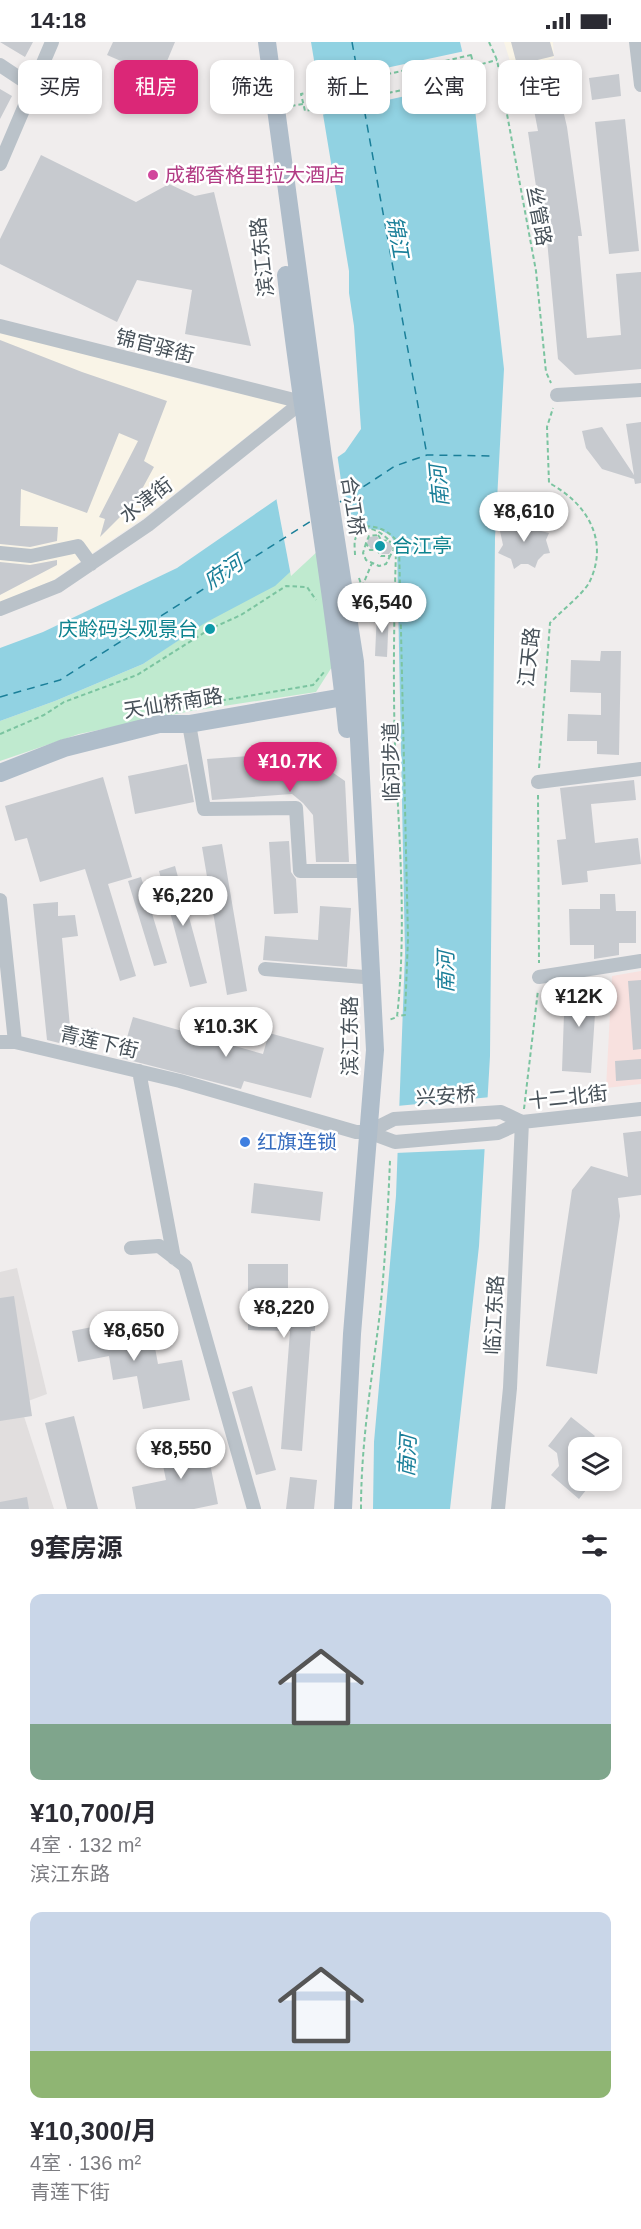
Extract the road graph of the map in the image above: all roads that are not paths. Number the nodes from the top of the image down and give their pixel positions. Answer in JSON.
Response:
{"nodes":[{"id":1,"x":52,"y":42,"type":"edge"},
{"id":2,"x":257,"y":42,"type":"edge"},
{"id":3,"x":267,"y":42,"type":"edge"},
{"id":4,"x":636,"y":42,"type":"edge"},
{"id":5,"x":44,"y":60,"type":"edge"},
{"id":6,"x":0,"y":65,"type":"edge"},
{"id":7,"x":18,"y":77,"type":"edge"},
{"id":8,"x":641,"y":85,"type":"edge"},
{"id":9,"x":21,"y":114,"type":"edge"},
{"id":10,"x":0,"y":164,"type":"edge"},
{"id":11,"x":0,"y":326,"type":"edge"},
{"id":12,"x":641,"y":390,"type":"edge"},
{"id":13,"x":557,"y":395,"type":"road end"},
{"id":14,"x":302,"y":402,"type":"junction"},
{"id":15,"x":317,"y":461,"type":"junction"},
{"id":16,"x":0,"y":553,"type":"edge"},
{"id":17,"x":91,"y":564,"type":"junction"},
{"id":18,"x":344,"y":566,"type":"joint"},
{"id":19,"x":0,"y":609,"type":"edge"},
{"id":20,"x":350,"y":696,"type":"junction"},
{"id":21,"x":189,"y":724,"type":"junction"},
{"id":22,"x":641,"y":769,"type":"edge"},
{"id":23,"x":0,"y":773,"type":"edge"},
{"id":24,"x":538,"y":782,"type":"road end"},
{"id":25,"x":361,"y":871,"type":"junction"},
{"id":26,"x":0,"y":900,"type":"edge"},
{"id":27,"x":641,"y":961,"type":"edge"},
{"id":28,"x":265,"y":969,"type":"dead end"},
{"id":29,"x":364,"y":977,"type":"junction"},
{"id":30,"x":539,"y":977,"type":"road end"},
{"id":31,"x":0,"y":1042,"type":"edge"},
{"id":32,"x":15,"y":1042,"type":"junction"},
{"id":33,"x":139,"y":1071,"type":"junction"},
{"id":34,"x":641,"y":1108,"type":"edge"},
{"id":35,"x":501,"y":1112,"type":"joint"},
{"id":36,"x":522,"y":1122,"type":"junction"},
{"id":37,"x":362,"y":1132,"type":"junction"},
{"id":38,"x":131,"y":1248,"type":"dead end"},
{"id":39,"x":174,"y":1258,"type":"junction"},
{"id":40,"x":254,"y":1509,"type":"edge"},
{"id":41,"x":332,"y":1509,"type":"edge"},
{"id":42,"x":343,"y":1509,"type":"edge"},
{"id":43,"x":498,"y":1509,"type":"edge"}],
"edges":[{"from":1,"to":5,"type":"street"},
{"from":2,"to":14,"type":"main road","name":"滨江东路"},
{"from":3,"to":15,"type":"main road","name":"滨江东路"},
{"from":4,"to":8,"type":"street"},
{"from":6,"to":7,"type":"street"},
{"from":9,"to":10,"type":"street"},
{"from":11,"to":14,"type":"street","name":"锦官驿街"},
{"from":12,"to":13,"type":"street"},
{"from":14,"to":15,"type":"main road","name":"滨江东路"},
{"from":14,"to":17,"type":"street","name":"水津街"},
{"from":15,"to":18,"type":"main road","name":"合江桥"},
{"from":16,"to":17,"type":"street"},
{"from":17,"to":19,"type":"street","name":"水津街"},
{"from":18,"to":20,"type":"main road","name":"滨江东路"},
{"from":20,"to":21,"type":"main road","name":"天仙桥南路"},
{"from":20,"to":25,"type":"main road","name":"滨江东路"},
{"from":20,"to":37,"type":"main road","name":"滨江东路"},
{"from":21,"to":23,"type":"main road","name":"天仙桥南路"},
{"from":21,"to":25,"type":"street"},
{"from":22,"to":24,"type":"street"},
{"from":25,"to":29,"type":"main road","name":"滨江东路"},
{"from":26,"to":32,"type":"street"},
{"from":27,"to":30,"type":"street"},
{"from":28,"to":29,"type":"street"},
{"from":29,"to":37,"type":"main road","name":"滨江东路"},
{"from":31,"to":32,"type":"street","name":"青莲下街"},
{"from":32,"to":33,"type":"street","name":"青莲下街"},
{"from":33,"to":37,"type":"street","name":"青莲下街"},
{"from":33,"to":39,"type":"street"},
{"from":34,"to":36,"type":"street","name":"十二北街"},
{"from":35,"to":36,"type":"street","name":"十二北街"},
{"from":35,"to":37,"type":"street","name":"兴安桥"},
{"from":36,"to":37,"type":"street","name":"青莲下街"},
{"from":36,"to":43,"type":"street","name":"临江东路"},
{"from":37,"to":41,"type":"main road","name":"滨江东路"},
{"from":37,"to":42,"type":"main road","name":"滨江东路"},
{"from":38,"to":39,"type":"street"},
{"from":39,"to":40,"type":"street"}]}
